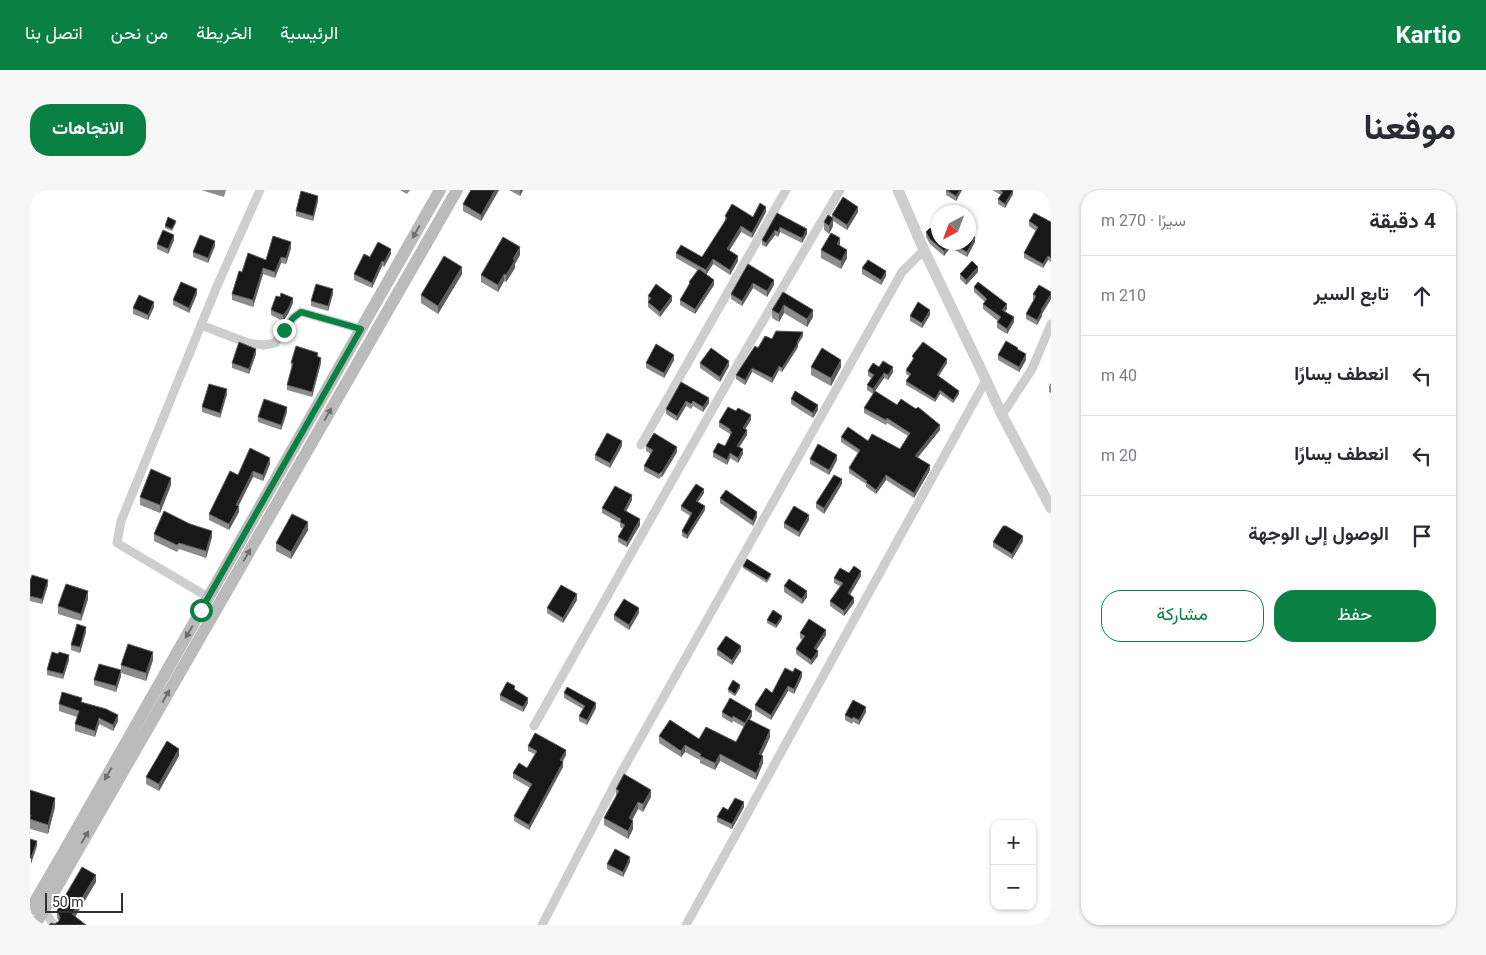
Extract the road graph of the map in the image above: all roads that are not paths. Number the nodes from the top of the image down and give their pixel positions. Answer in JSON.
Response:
{"nodes":[{"id":1,"x":260,"y":190,"type":"edge"},
{"id":2,"x":440,"y":190,"type":"edge"},
{"id":3,"x":457,"y":190,"type":"edge"},
{"id":4,"x":786,"y":190,"type":"edge"},
{"id":5,"x":840,"y":190,"type":"edge"},
{"id":6,"x":898,"y":190,"type":"edge"},
{"id":7,"x":924,"y":250,"type":"junction"},
{"id":8,"x":1051,"y":324,"type":"edge"},
{"id":9,"x":201,"y":325,"type":"junction"},
{"id":10,"x":361,"y":329,"type":"junction"},
{"id":11,"x":986,"y":380,"type":"junction"},
{"id":12,"x":1002,"y":415,"type":"junction"},
{"id":13,"x":641,"y":445,"type":"dead end"},
{"id":14,"x":1051,"y":508,"type":"edge"},
{"id":15,"x":208,"y":597,"type":"junction"},
{"id":16,"x":206,"y":613,"type":"junction"},
{"id":17,"x":534,"y":726,"type":"dead end"},
{"id":18,"x":67,"y":858,"type":"junction"},
{"id":19,"x":44,"y":909,"type":"junction"},
{"id":20,"x":30,"y":910,"type":"edge"},
{"id":21,"x":35,"y":925,"type":"edge"},
{"id":22,"x":54,"y":925,"type":"edge"},
{"id":23,"x":542,"y":925,"type":"edge"},
{"id":24,"x":686,"y":925,"type":"edge"}],
"edges":[{"from":1,"to":9,"type":"street"},
{"from":2,"to":10,"type":"main road","one_way":true},
{"from":16,"to":3,"type":"main road","one_way":true},
{"from":4,"to":13,"type":"street"},
{"from":5,"to":17,"type":"street"},
{"from":6,"to":7,"type":"street"},
{"from":7,"to":11,"type":"street"},
{"from":7,"to":23,"type":"street"},
{"from":8,"to":12,"type":"street"},
{"from":9,"to":10,"type":"street"},
{"from":9,"to":15,"type":"street"},
{"from":10,"to":15,"type":"main road"},
{"from":11,"to":12,"type":"street"},
{"from":11,"to":24,"type":"street"},
{"from":12,"to":14,"type":"street"},
{"from":15,"to":16,"type":"main road"},
{"from":16,"to":18,"type":"main road"},
{"from":18,"to":19,"type":"main road"},
{"from":18,"to":20,"type":"main road"},
{"from":19,"to":21,"type":"main road"},
{"from":19,"to":22,"type":"street"}]}
